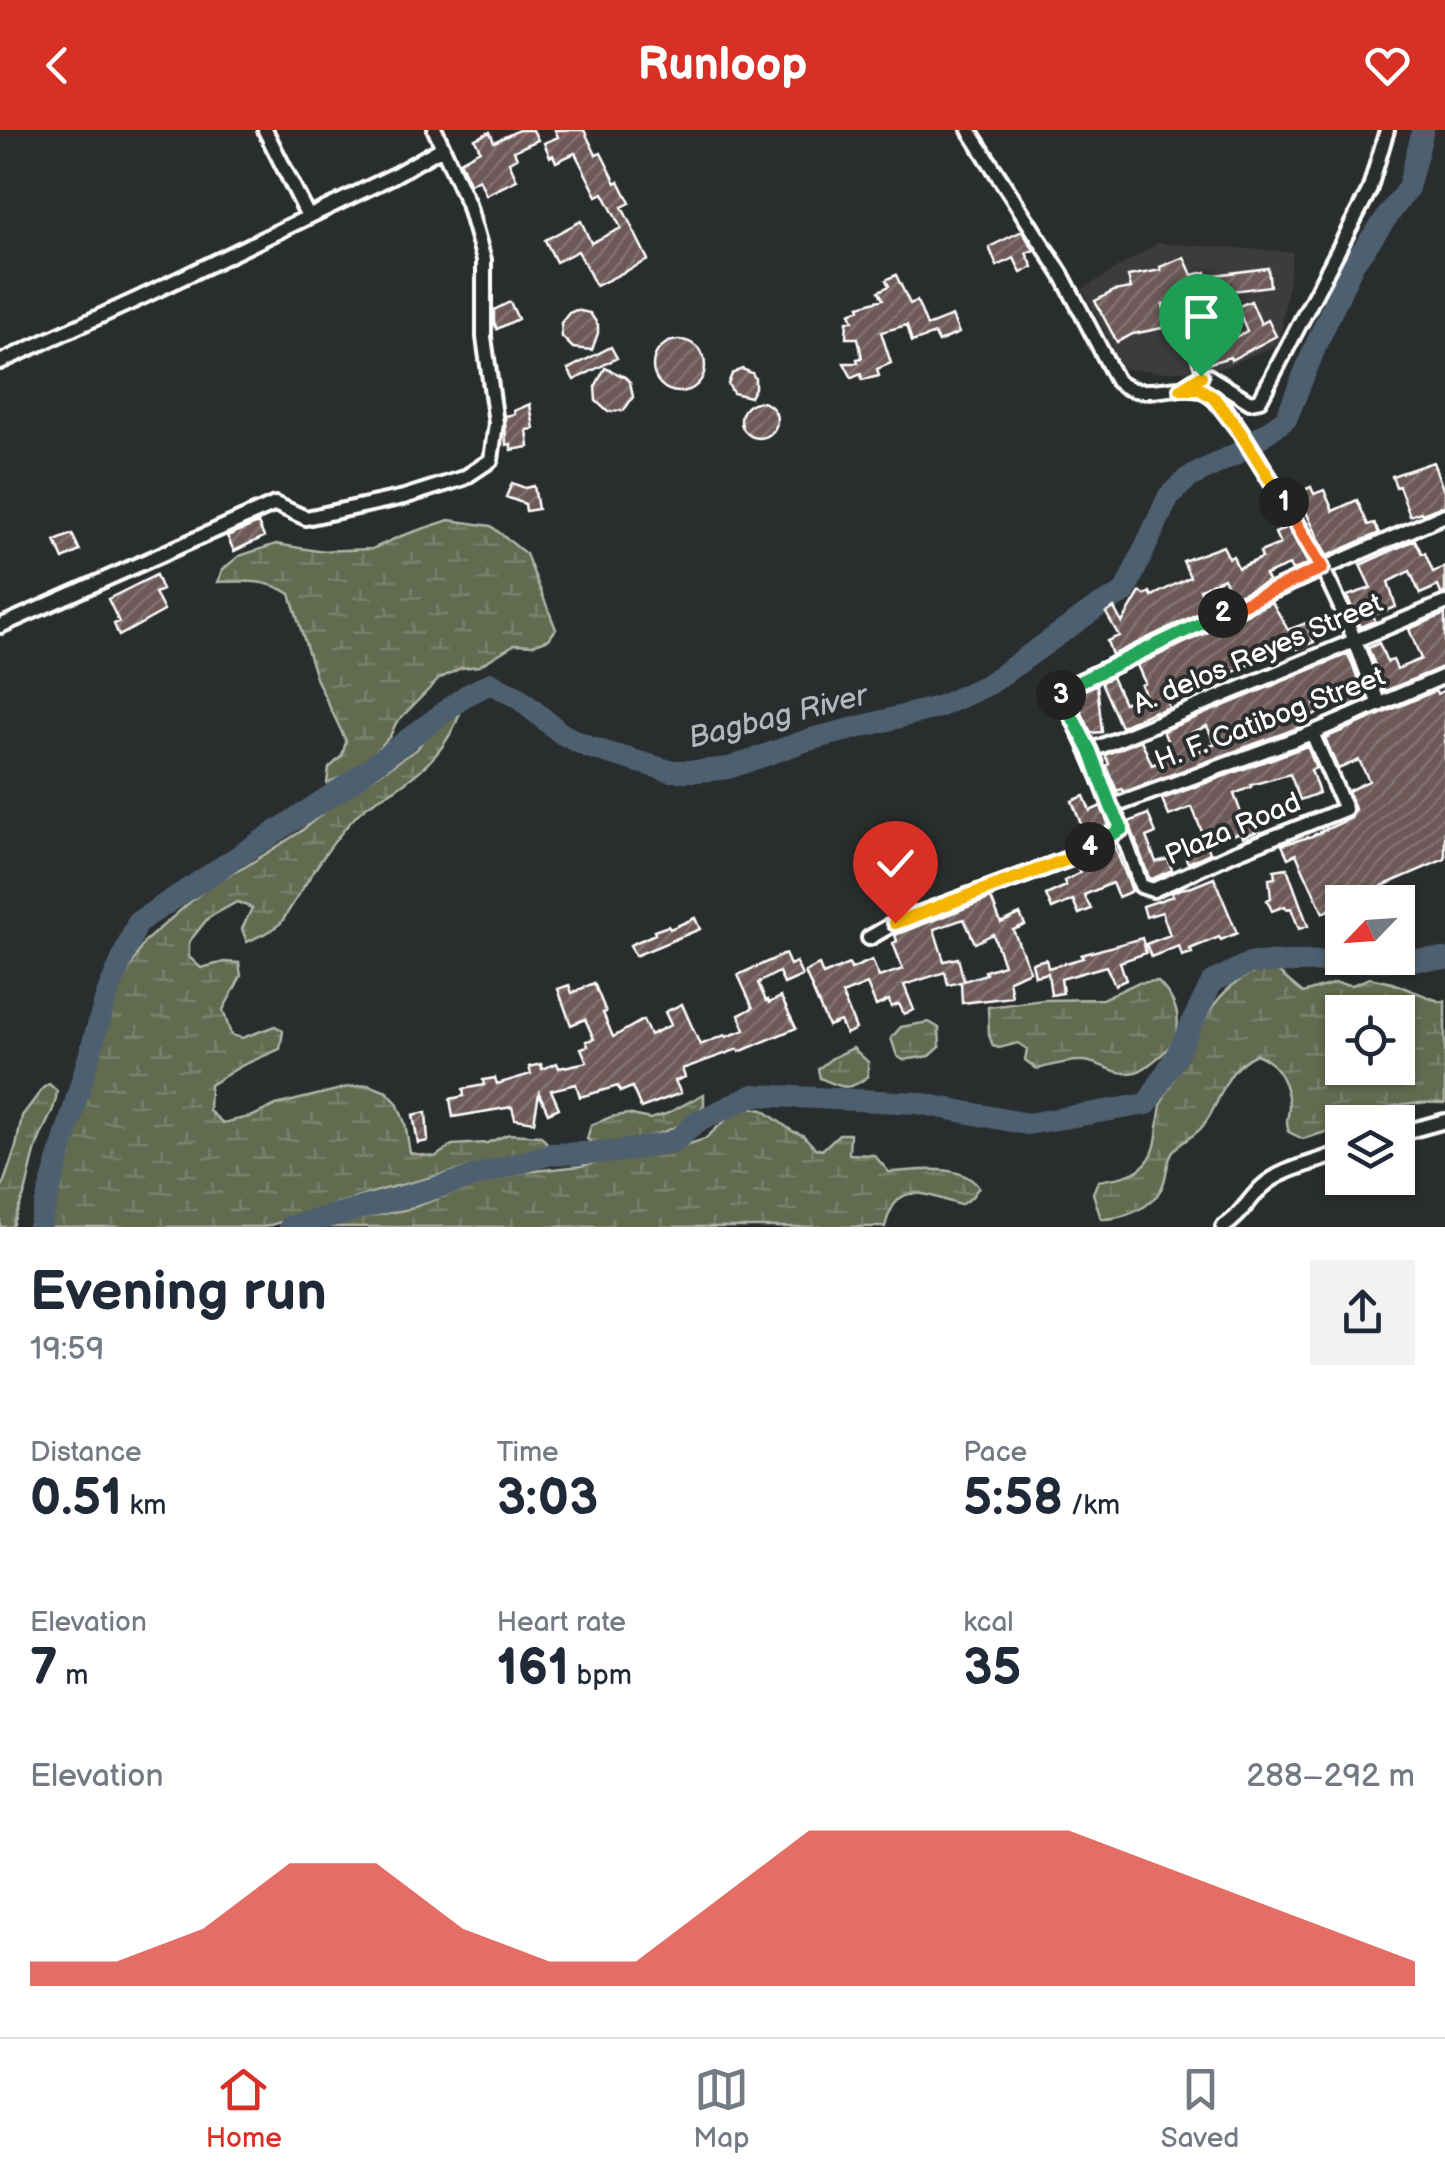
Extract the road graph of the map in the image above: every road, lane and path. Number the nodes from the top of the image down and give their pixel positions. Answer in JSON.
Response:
{"nodes":[{"id":1,"x":265,"y":130,"type":"edge"},
{"id":2,"x":434,"y":130,"type":"edge"},
{"id":3,"x":970,"y":130,"type":"edge"},
{"id":4,"x":1388,"y":130,"type":"edge"},
{"id":5,"x":442,"y":148,"type":"junction"},
{"id":6,"x":308,"y":216,"type":"junction"},
{"id":7,"x":0,"y":362,"type":"edge"},
{"id":8,"x":1181,"y":389,"type":"junction"},
{"id":9,"x":1445,"y":515,"type":"edge"},
{"id":10,"x":1322,"y":568,"type":"junction"},
{"id":11,"x":1445,"y":603,"type":"edge"},
{"id":12,"x":0,"y":626,"type":"edge"},
{"id":13,"x":1355,"y":639,"type":"junction"},
{"id":14,"x":1445,"y":676,"type":"edge"},
{"id":15,"x":1378,"y":705,"type":"junction"},
{"id":16,"x":1312,"y":733,"type":"junction"},
{"id":17,"x":1090,"y":751,"type":"junction"},
{"id":18,"x":1111,"y":807,"type":"junction"},
{"id":19,"x":1122,"y":829,"type":"junction"},
{"id":20,"x":869,"y":938,"type":"dead end"},
{"id":21,"x":1445,"y":1121,"type":"edge"},
{"id":22,"x":1415,"y":1129,"type":"edge"},
{"id":23,"x":1325,"y":1158,"type":"edge"},
{"id":24,"x":1223,"y":1227,"type":"edge"}],
"edges":[{"from":1,"to":6,"type":"street"},
{"from":2,"to":5,"type":"street"},
{"from":3,"to":8,"type":"street"},
{"from":4,"to":8,"type":"street"},
{"from":5,"to":6,"type":"street"},
{"from":5,"to":12,"type":"street"},
{"from":6,"to":7,"type":"street"},
{"from":8,"to":10,"type":"street"},
{"from":9,"to":10,"type":"street"},
{"from":10,"to":13,"type":"street"},
{"from":10,"to":17,"type":"street","name":"Plaza Road"},
{"from":11,"to":13,"type":"street","name":"A. delos Reyes Street"},
{"from":13,"to":15,"type":"street"},
{"from":13,"to":17,"type":"street","name":"A. delos Reyes Street"},
{"from":14,"to":15,"type":"street","name":"H. F. Catibog Street"},
{"from":15,"to":16,"type":"street","name":"H. F. Catibog Street"},
{"from":16,"to":18,"type":"street","name":"H. F. Catibog Street"},
{"from":16,"to":19,"type":"street","name":"Plaza Road"},
{"from":17,"to":18,"type":"street","name":"Plaza Road"},
{"from":18,"to":19,"type":"street","name":"Plaza Road"},
{"from":19,"to":20,"type":"street"},
{"from":21,"to":22,"type":"street"},
{"from":23,"to":24,"type":"street"}]}
